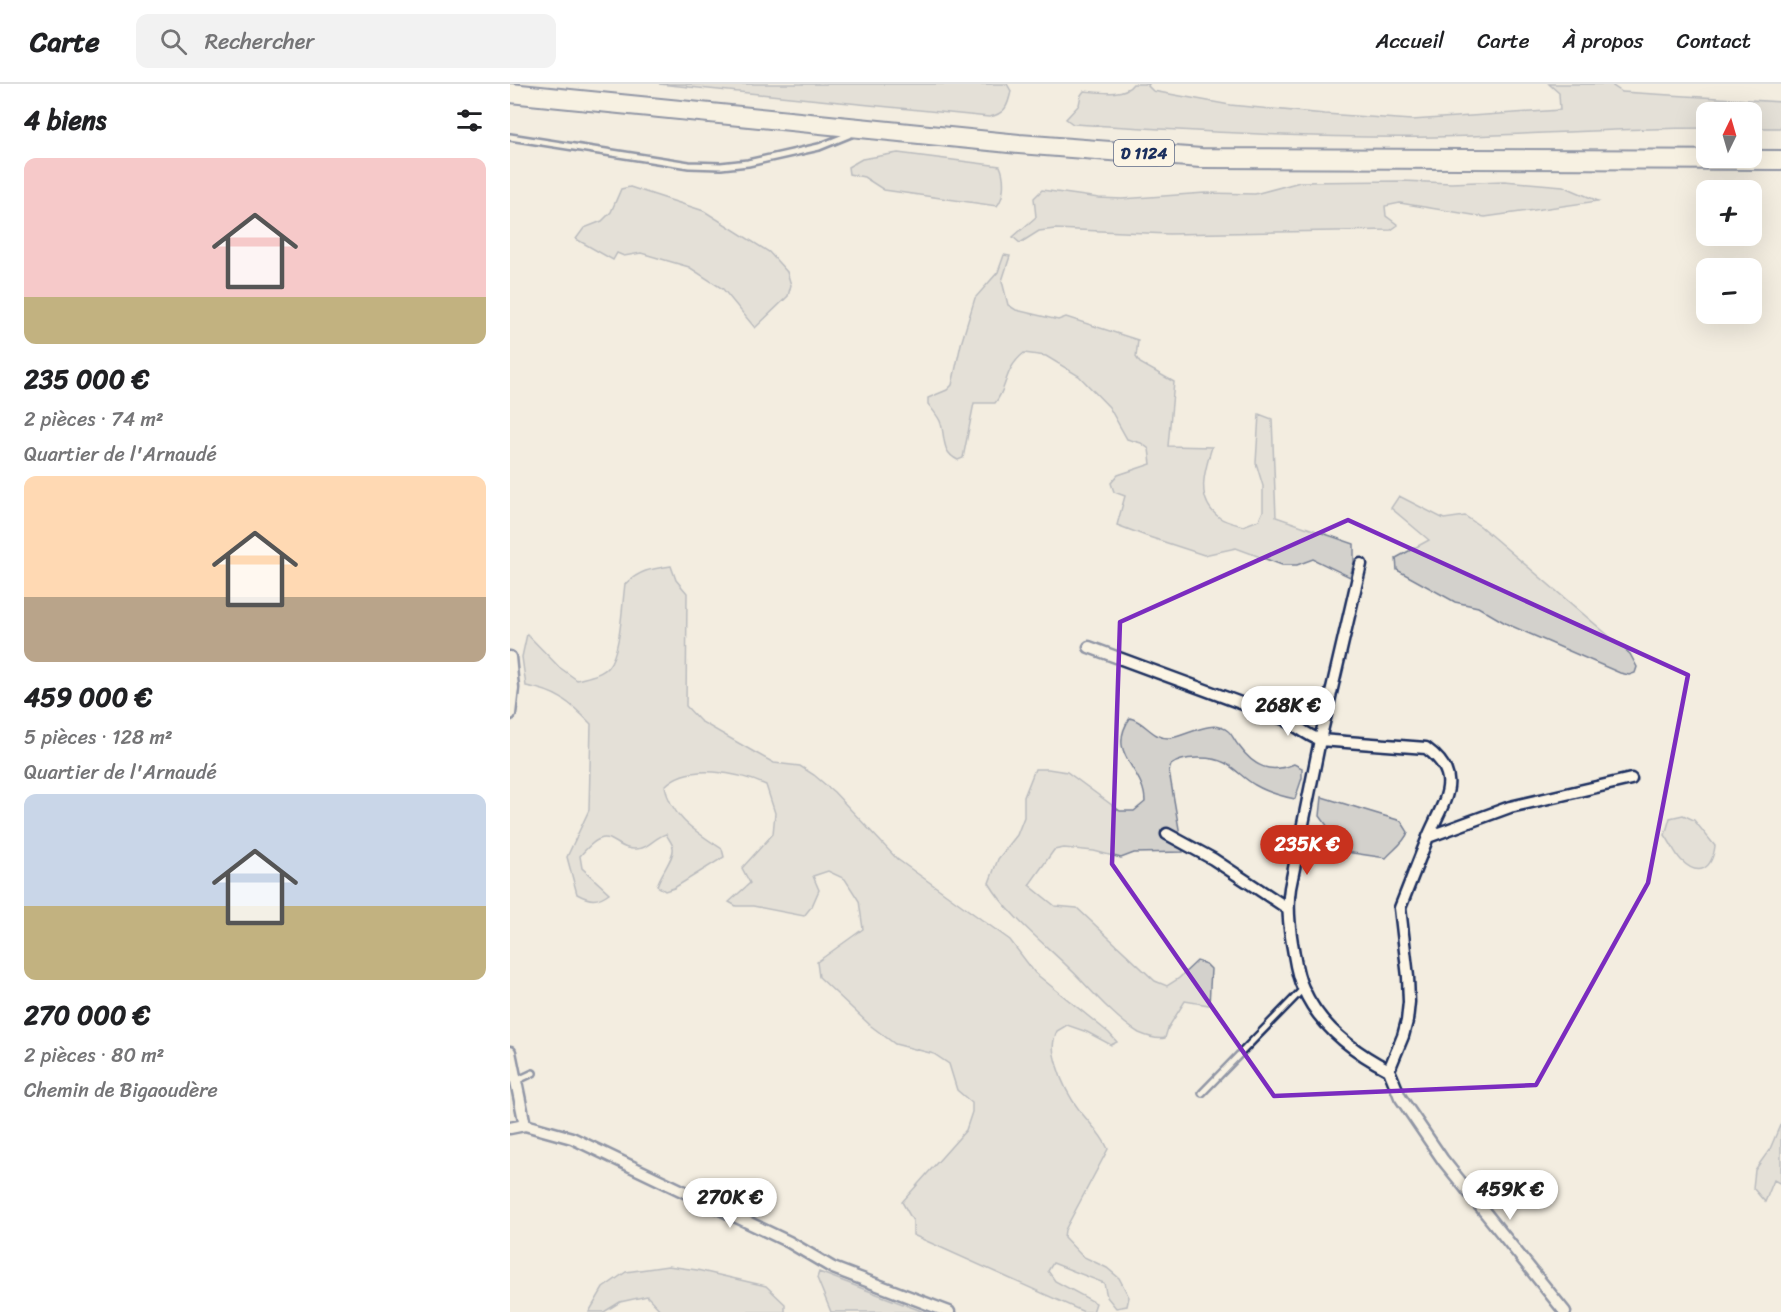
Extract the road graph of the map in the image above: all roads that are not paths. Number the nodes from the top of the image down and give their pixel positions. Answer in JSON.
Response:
{"nodes":[{"id":1,"x":510,"y":93,"type":"edge"},
{"id":2,"x":866,"y":127,"type":"junction"},
{"id":3,"x":510,"y":137,"type":"edge"},
{"id":4,"x":1781,"y":160,"type":"edge"},
{"id":5,"x":1361,"y":564,"type":"dead end"},
{"id":6,"x":1089,"y":647,"type":"dead end"},
{"id":7,"x":510,"y":657,"type":"edge"},
{"id":8,"x":510,"y":714,"type":"edge"},
{"id":9,"x":1320,"y":740,"type":"junction"},
{"id":10,"x":1631,"y":779,"type":"dead end"},
{"id":11,"x":1167,"y":834,"type":"dead end"},
{"id":12,"x":1428,"y":837,"type":"junction"},
{"id":13,"x":1287,"y":908,"type":"junction"},
{"id":14,"x":1303,"y":989,"type":"junction"},
{"id":15,"x":510,"y":1052,"type":"edge"},
{"id":16,"x":1389,"y":1070,"type":"junction"},
{"id":17,"x":533,"y":1073,"type":"dead end"},
{"id":18,"x":516,"y":1081,"type":"junction"},
{"id":19,"x":1202,"y":1093,"type":"dead end"},
{"id":20,"x":525,"y":1125,"type":"junction"},
{"id":21,"x":510,"y":1128,"type":"edge"},
{"id":22,"x":949,"y":1312,"type":"edge"},
{"id":23,"x":1565,"y":1312,"type":"edge"}],
"edges":[{"from":1,"to":2,"type":"highway","number":"D 1124"},
{"from":2,"to":3,"type":"lane"},
{"from":2,"to":4,"type":"highway","number":"D 1124"},
{"from":5,"to":9,"type":"street"},
{"from":6,"to":9,"type":"street"},
{"from":7,"to":8,"type":"street"},
{"from":9,"to":12,"type":"street"},
{"from":9,"to":13,"type":"street"},
{"from":10,"to":12,"type":"street"},
{"from":11,"to":13,"type":"street"},
{"from":12,"to":16,"type":"street"},
{"from":13,"to":14,"type":"street"},
{"from":14,"to":16,"type":"street"},
{"from":14,"to":19,"type":"lane"},
{"from":15,"to":18,"type":"street"},
{"from":16,"to":23,"type":"street"},
{"from":17,"to":18,"type":"lane"},
{"from":18,"to":20,"type":"street"},
{"from":20,"to":21,"type":"street"},
{"from":20,"to":22,"type":"street"}]}
